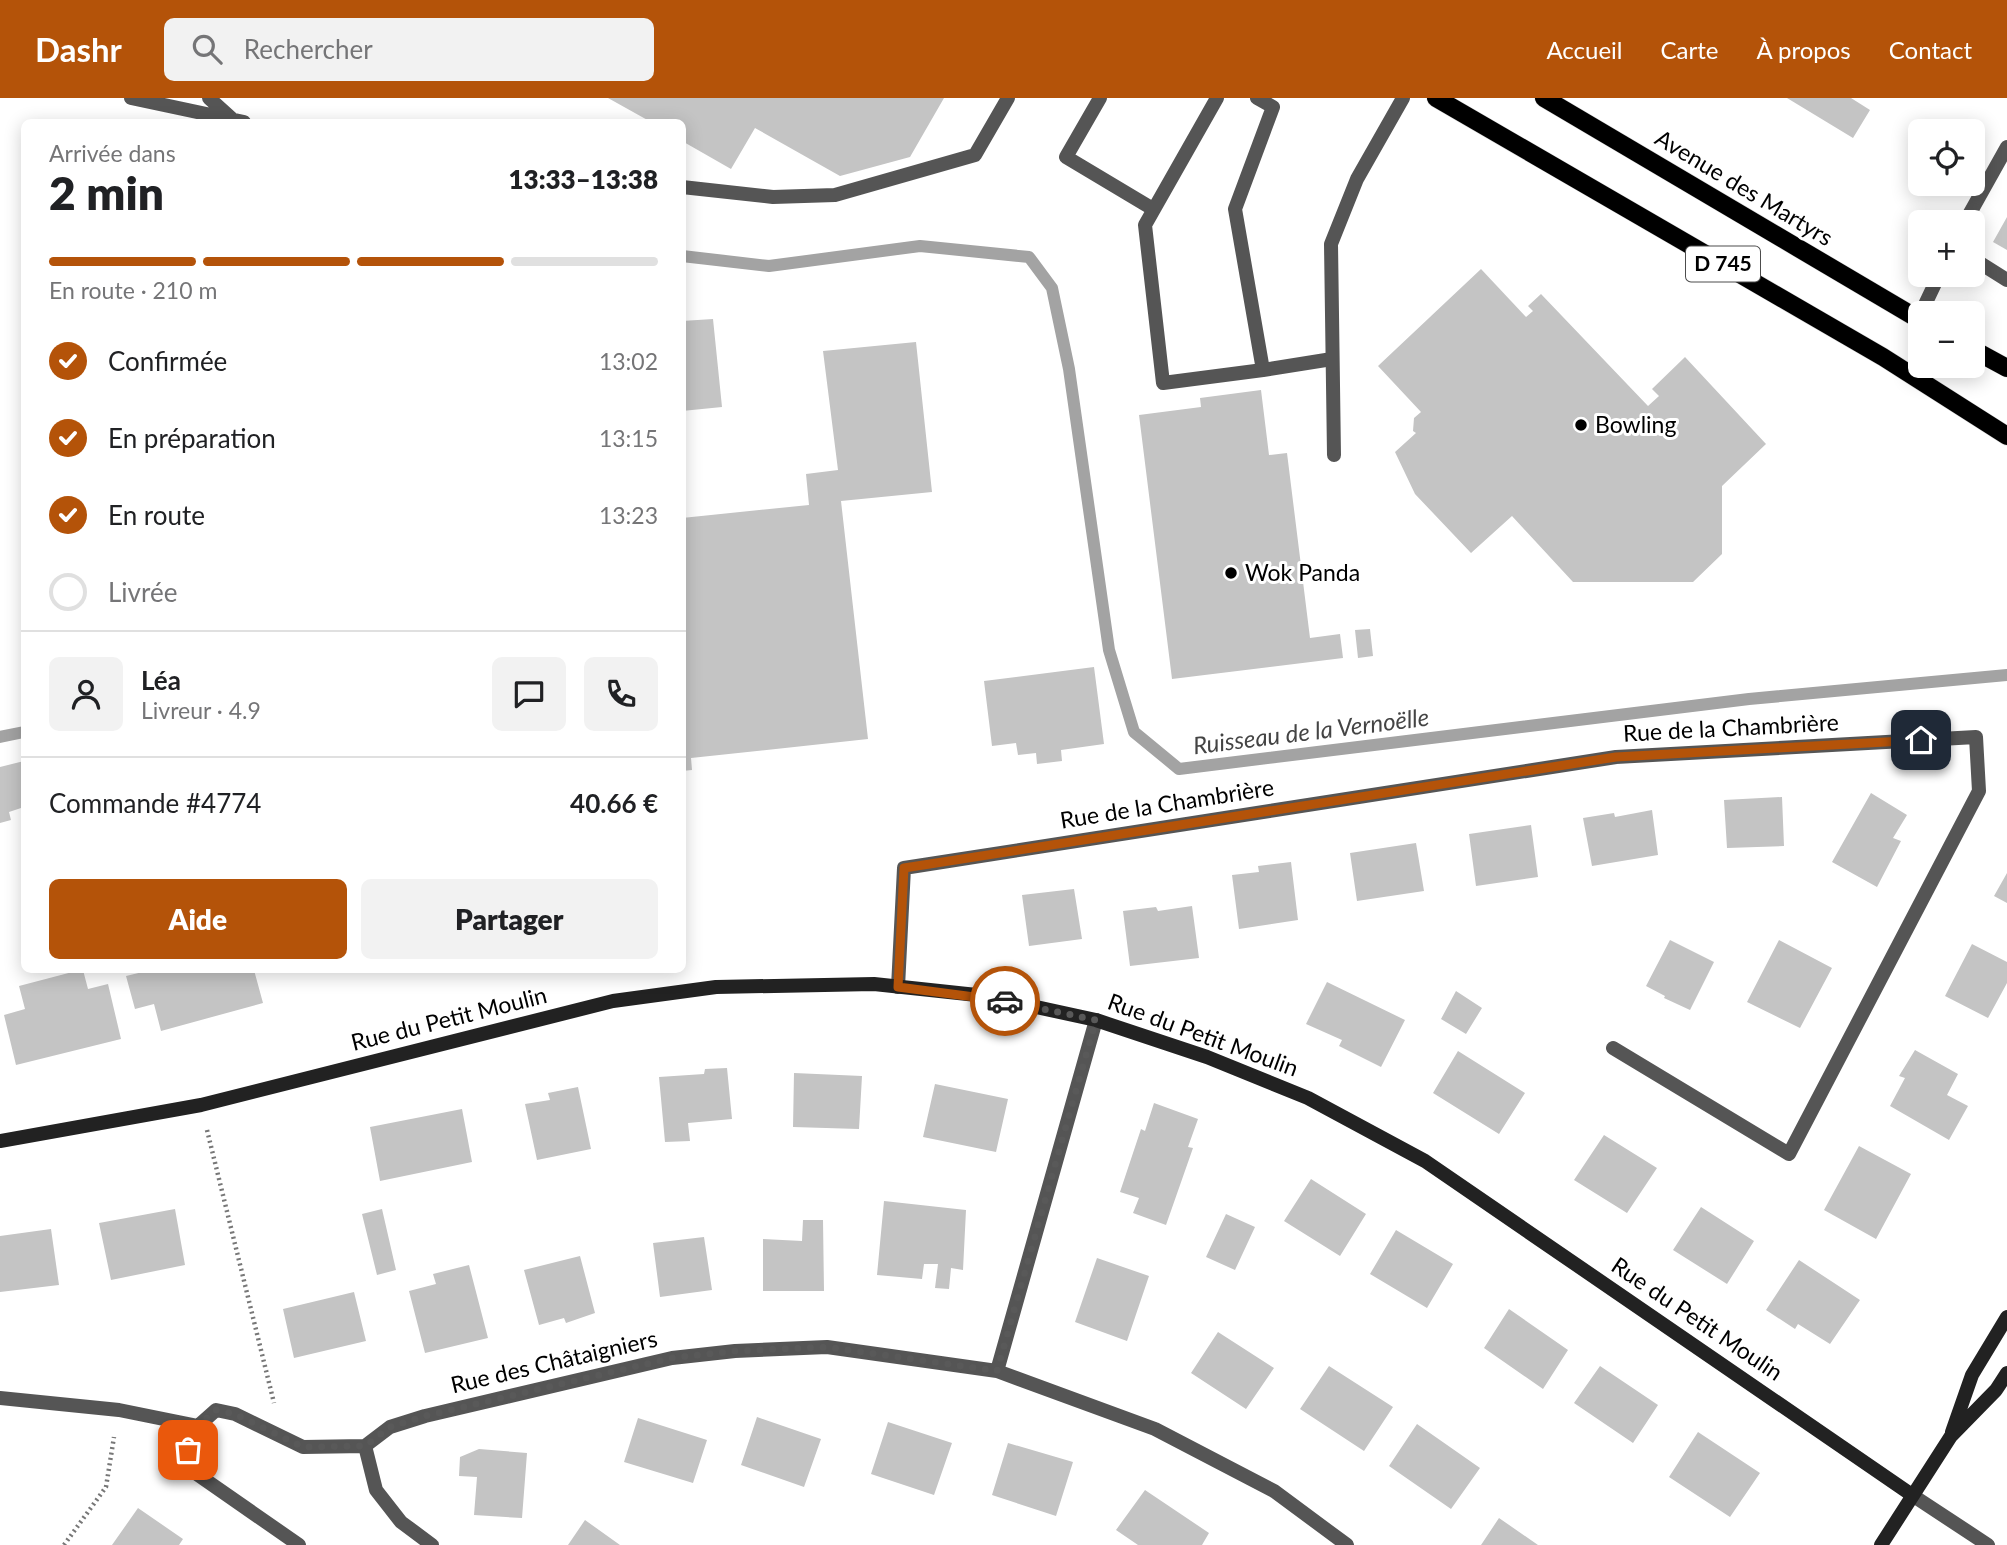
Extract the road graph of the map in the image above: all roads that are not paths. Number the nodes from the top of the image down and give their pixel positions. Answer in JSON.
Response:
{"nodes":[{"id":1,"x":131,"y":98,"type":"edge"},
{"id":2,"x":209,"y":98,"type":"edge"},
{"id":3,"x":1007,"y":98,"type":"edge"},
{"id":4,"x":1100,"y":98,"type":"edge"},
{"id":5,"x":1217,"y":98,"type":"edge"},
{"id":6,"x":1257,"y":98,"type":"edge"},
{"id":7,"x":1403,"y":98,"type":"edge"},
{"id":8,"x":1436,"y":98,"type":"edge"},
{"id":9,"x":1544,"y":98,"type":"edge"},
{"id":10,"x":229,"y":119,"type":"edge"},
{"id":11,"x":235,"y":119,"type":"edge"},
{"id":12,"x":2007,"y":147,"type":"edge"},
{"id":13,"x":686,"y":187,"type":"edge"},
{"id":14,"x":1153,"y":209,"type":"junction"},
{"id":15,"x":1972,"y":210,"type":"edge"},
{"id":16,"x":1985,"y":266,"type":"edge"},
{"id":17,"x":2007,"y":279,"type":"edge"},
{"id":18,"x":1908,"y":310,"type":"edge"},
{"id":19,"x":1985,"y":356,"type":"edge"},
{"id":20,"x":1332,"y":359,"type":"junction"},
{"id":21,"x":2007,"y":368,"type":"edge"},
{"id":22,"x":1263,"y":370,"type":"junction"},
{"id":23,"x":2007,"y":436,"type":"edge"},
{"id":24,"x":1334,"y":455,"type":"dead end"},
{"id":25,"x":898,"y":987,"type":"junction"},
{"id":26,"x":1096,"y":1020,"type":"junction"},
{"id":27,"x":1613,"y":1048,"type":"dead end"},
{"id":28,"x":0,"y":1141,"type":"edge"},
{"id":29,"x":2007,"y":1317,"type":"edge"},
{"id":30,"x":997,"y":1371,"type":"junction"},
{"id":31,"x":2007,"y":1373,"type":"edge"},
{"id":32,"x":0,"y":1398,"type":"edge"},
{"id":33,"x":198,"y":1426,"type":"junction"},
{"id":34,"x":1951,"y":1436,"type":"junction"},
{"id":35,"x":365,"y":1446,"type":"junction"},
{"id":36,"x":1912,"y":1495,"type":"junction"},
{"id":37,"x":299,"y":1545,"type":"edge"},
{"id":38,"x":432,"y":1545,"type":"edge"},
{"id":39,"x":1347,"y":1545,"type":"edge"},
{"id":40,"x":1881,"y":1545,"type":"edge"},
{"id":41,"x":1988,"y":1545,"type":"edge"}],
"edges":[{"from":1,"to":10,"type":"street"},
{"from":2,"to":11,"type":"street"},
{"from":3,"to":13,"type":"street"},
{"from":4,"to":14,"type":"street"},
{"from":5,"to":14,"type":"street"},
{"from":6,"to":22,"type":"street"},
{"from":7,"to":20,"type":"street"},
{"from":8,"to":23,"type":"main road","number":"D 745"},
{"from":9,"to":18,"type":"main road","name":"Avenue des Martyrs","number":"D 745"},
{"from":12,"to":15,"type":"street"},
{"from":14,"to":22,"type":"street"},
{"from":16,"to":17,"type":"street"},
{"from":19,"to":21,"type":"main road"},
{"from":20,"to":22,"type":"street"},
{"from":20,"to":24,"type":"street"},
{"from":25,"to":26,"type":"street","name":"Rue du Petit Moulin"},
{"from":25,"to":27,"type":"street","name":"Rue de la Chambrière"},
{"from":25,"to":28,"type":"street","name":"Rue du Petit Moulin"},
{"from":26,"to":30,"type":"street"},
{"from":26,"to":36,"type":"street","name":"Rue du Petit Moulin"},
{"from":29,"to":34,"type":"street"},
{"from":30,"to":35,"type":"street","name":"Rue des Châtaigniers"},
{"from":30,"to":39,"type":"street","name":"Rue des Châtaigniers"},
{"from":31,"to":34,"type":"street"},
{"from":32,"to":33,"type":"street"},
{"from":33,"to":35,"type":"street"},
{"from":33,"to":37,"type":"street"},
{"from":34,"to":36,"type":"street"},
{"from":35,"to":38,"type":"street"},
{"from":36,"to":40,"type":"street"},
{"from":36,"to":41,"type":"street"}]}
